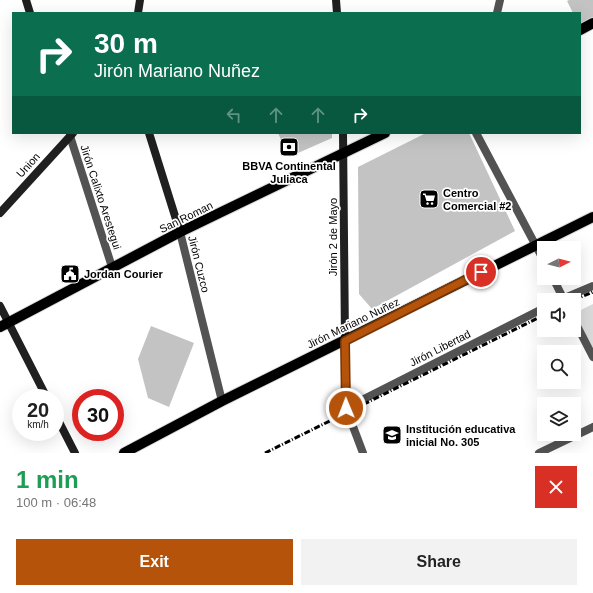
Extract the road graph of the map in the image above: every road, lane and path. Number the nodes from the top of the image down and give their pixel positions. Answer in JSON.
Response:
{"nodes":[{"id":1,"x":26,"y":0,"type":"edge"},
{"id":2,"x":140,"y":0,"type":"edge"},
{"id":3,"x":336,"y":0,"type":"edge"},
{"id":4,"x":500,"y":0,"type":"edge"},
{"id":5,"x":30,"y":12,"type":"edge"},
{"id":6,"x":138,"y":12,"type":"edge"},
{"id":7,"x":337,"y":12,"type":"edge"},
{"id":8,"x":497,"y":12,"type":"edge"},
{"id":9,"x":593,"y":23,"type":"edge"},
{"id":10,"x":581,"y":29,"type":"edge"},
{"id":11,"x":71,"y":134,"type":"edge"},
{"id":12,"x":149,"y":134,"type":"edge"},
{"id":13,"x":343,"y":134,"type":"edge"},
{"id":14,"x":383,"y":134,"type":"edge"},
{"id":15,"x":477,"y":134,"type":"edge"},
{"id":16,"x":344,"y":154,"type":"junction"},
{"id":17,"x":0,"y":213,"type":"edge"},
{"id":18,"x":593,"y":217,"type":"edge"},
{"id":19,"x":180,"y":232,"type":"junction"},
{"id":20,"x":536,"y":245,"type":"junction"},
{"id":21,"x":112,"y":267,"type":"junction"},
{"id":22,"x":593,"y":286,"type":"edge"},
{"id":23,"x":578,"y":293,"type":"edge"},
{"id":24,"x":0,"y":306,"type":"edge"},
{"id":25,"x":537,"y":312,"type":"edge"},
{"id":26,"x":4,"y":325,"type":"edge"},
{"id":27,"x":581,"y":334,"type":"edge"},
{"id":28,"x":345,"y":341,"type":"junction"},
{"id":29,"x":593,"y":358,"type":"edge"},
{"id":30,"x":42,"y":389,"type":"edge"},
{"id":31,"x":222,"y":401,"type":"junction"},
{"id":32,"x":346,"y":408,"type":"junction"},
{"id":33,"x":593,"y":427,"type":"edge"},
{"id":34,"x":64,"y":432,"type":"edge"},
{"id":35,"x":75,"y":453,"type":"edge"},
{"id":36,"x":124,"y":453,"type":"edge"},
{"id":37,"x":363,"y":453,"type":"edge"},
{"id":38,"x":539,"y":453,"type":"edge"}],
"edges":[{"from":1,"to":5,"type":"street"},
{"from":2,"to":6,"type":"street"},
{"from":3,"to":7,"type":"street"},
{"from":4,"to":8,"type":"street"},
{"from":9,"to":10,"type":"main road"},
{"from":11,"to":17,"type":"street","name":"Union"},
{"from":11,"to":21,"type":"street","name":"Jirón Calixto Arestegui"},
{"from":12,"to":19,"type":"street","name":"Jirón Cuzco"},
{"from":13,"to":16,"type":"street","name":"Jirón 2 de Mayo"},
{"from":14,"to":16,"type":"main road","name":"San Roman"},
{"from":15,"to":20,"type":"street"},
{"from":16,"to":19,"type":"main road","name":"San Roman"},
{"from":16,"to":28,"type":"street","name":"Jirón 2 de Mayo"},
{"from":18,"to":20,"type":"main road","name":"Jirón Mariano Nuñez"},
{"from":19,"to":21,"type":"main road","name":"San Roman"},
{"from":19,"to":31,"type":"street","name":"Jirón Cuzco"},
{"from":20,"to":28,"type":"main road","name":"Jirón Mariano Nuñez"},
{"from":21,"to":26,"type":"main road","name":"San Roman"},
{"from":22,"to":23,"type":"street"},
{"from":24,"to":26,"type":"street"},
{"from":25,"to":32,"type":"street","name":"Jirón Libertad"},
{"from":26,"to":30,"type":"street"},
{"from":27,"to":29,"type":"street"},
{"from":28,"to":31,"type":"main road","name":"Jirón Mariano Nuñez"},
{"from":28,"to":32,"type":"street"},
{"from":31,"to":36,"type":"main road","name":"Jirón Mariano Nuñez"},
{"from":32,"to":37,"type":"street"},
{"from":33,"to":38,"type":"street"},
{"from":34,"to":35,"type":"street"}]}
